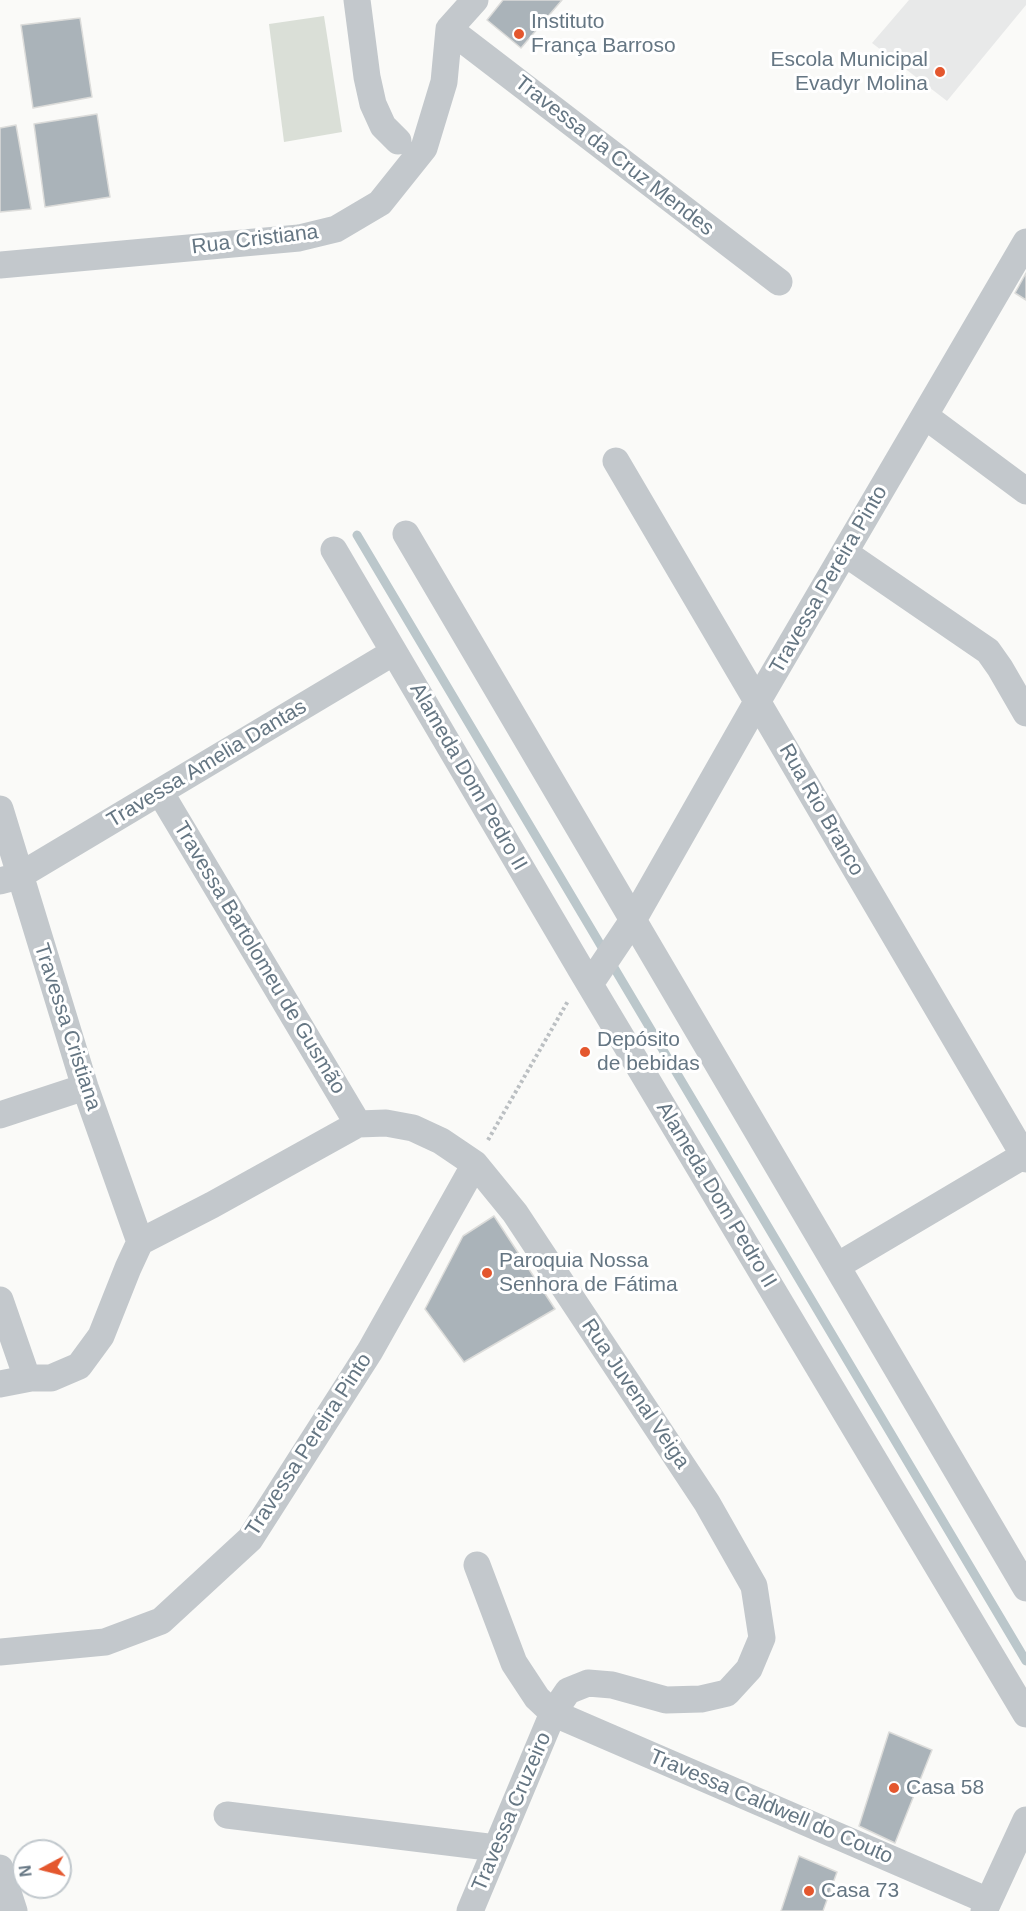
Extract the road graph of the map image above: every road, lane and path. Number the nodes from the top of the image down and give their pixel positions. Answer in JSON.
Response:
{"nodes":[{"id":1,"x":357,"y":0,"type":"edge"},
{"id":2,"x":475,"y":0,"type":"edge"},
{"id":3,"x":449,"y":29,"type":"junction"},
{"id":4,"x":398,"y":141,"type":"dead end"},
{"id":5,"x":1026,"y":242,"type":"edge"},
{"id":6,"x":0,"y":265,"type":"edge"},
{"id":7,"x":779,"y":282,"type":"dead end"},
{"id":8,"x":926,"y":416,"type":"junction"},
{"id":9,"x":616,"y":461,"type":"dead end"},
{"id":10,"x":1026,"y":492,"type":"edge"},
{"id":11,"x":406,"y":534,"type":"dead end"},
{"id":12,"x":334,"y":550,"type":"dead end"},
{"id":13,"x":846,"y":553,"type":"junction"},
{"id":14,"x":394,"y":652,"type":"junction"},
{"id":15,"x":757,"y":702,"type":"junction"},
{"id":16,"x":1026,"y":713,"type":"edge"},
{"id":17,"x":160,"y":792,"type":"junction"},
{"id":18,"x":0,"y":809,"type":"edge"},
{"id":19,"x":10,"y":878,"type":"edge"},
{"id":20,"x":626,"y":931,"type":"junction"},
{"id":21,"x":591,"y":976,"type":"junction"},
{"id":22,"x":85,"y":1087,"type":"junction"},
{"id":23,"x":0,"y":1115,"type":"edge"},
{"id":24,"x":358,"y":1124,"type":"junction"},
{"id":25,"x":1025,"y":1156,"type":"edge"},
{"id":26,"x":475,"y":1164,"type":"junction"},
{"id":27,"x":140,"y":1242,"type":"junction"},
{"id":28,"x":837,"y":1266,"type":"junction"},
{"id":29,"x":0,"y":1300,"type":"edge"},
{"id":30,"x":31,"y":1378,"type":"junction"},
{"id":31,"x":0,"y":1384,"type":"edge"},
{"id":32,"x":477,"y":1565,"type":"dead end"},
{"id":33,"x":1026,"y":1588,"type":"edge"},
{"id":34,"x":0,"y":1652,"type":"edge"},
{"id":35,"x":553,"y":1713,"type":"junction"},
{"id":36,"x":1026,"y":1714,"type":"edge"},
{"id":37,"x":227,"y":1815,"type":"dead end"},
{"id":38,"x":1026,"y":1820,"type":"edge"},
{"id":39,"x":496,"y":1848,"type":"junction"},
{"id":40,"x":0,"y":1868,"type":"edge"},
{"id":41,"x":0,"y":1906,"type":"edge"},
{"id":42,"x":986,"y":1906,"type":"edge"},
{"id":43,"x":6,"y":1911,"type":"edge"},
{"id":44,"x":14,"y":1911,"type":"edge"},
{"id":45,"x":470,"y":1911,"type":"edge"}],
"edges":[{"from":1,"to":4,"type":"street"},
{"from":2,"to":3,"type":"street"},
{"from":3,"to":6,"type":"street","name":"Rua Cristiana"},
{"from":3,"to":7,"type":"street","name":"Travessa da Cruz Mendes"},
{"from":5,"to":8,"type":"street","name":"Travessa Pereira Pinto"},
{"from":8,"to":10,"type":"street"},
{"from":8,"to":13,"type":"street","name":"Travessa Pereira Pinto"},
{"from":9,"to":15,"type":"street","name":"Rua Rio Branco"},
{"from":11,"to":20,"type":"street"},
{"from":12,"to":14,"type":"street","name":"Alameda Dom Pedro II"},
{"from":13,"to":15,"type":"street","name":"Travessa Pereira Pinto"},
{"from":13,"to":16,"type":"street"},
{"from":14,"to":17,"type":"street","name":"Travessa Amelia Dantas"},
{"from":14,"to":21,"type":"street","name":"Alameda Dom Pedro II"},
{"from":15,"to":20,"type":"street","name":"Travessa Pereira Pinto"},
{"from":15,"to":25,"type":"street","name":"Rua Rio Branco"},
{"from":17,"to":19,"type":"street","name":"Travessa Amelia Dantas"},
{"from":17,"to":24,"type":"street","name":"Travessa Bartolomeu de Gusmão"},
{"from":18,"to":19,"type":"street","name":"Travessa Cristiana"},
{"from":19,"to":22,"type":"street","name":"Travessa Cristiana"},
{"from":20,"to":21,"type":"street"},
{"from":20,"to":28,"type":"street"},
{"from":21,"to":26,"type":"path"},
{"from":21,"to":36,"type":"street","name":"Alameda Dom Pedro II"},
{"from":22,"to":23,"type":"street"},
{"from":22,"to":27,"type":"street","name":"Travessa Cristiana"},
{"from":24,"to":26,"type":"street","name":"Rua Juvenal Veiga"},
{"from":24,"to":27,"type":"street","name":"Rua Juvenal Veiga"},
{"from":25,"to":28,"type":"street"},
{"from":26,"to":34,"type":"street","name":"Travessa Pereira Pinto"},
{"from":26,"to":35,"type":"street","name":"Rua Juvenal Veiga"},
{"from":27,"to":30,"type":"street"},
{"from":28,"to":33,"type":"street"},
{"from":29,"to":30,"type":"street"},
{"from":30,"to":31,"type":"street"},
{"from":32,"to":35,"type":"street"},
{"from":35,"to":39,"type":"street","name":"Travessa Cruzeiro"},
{"from":35,"to":42,"type":"street","name":"Travessa Caldwell do Couto"},
{"from":37,"to":39,"type":"street"},
{"from":38,"to":42,"type":"street"},
{"from":39,"to":45,"type":"street","name":"Travessa Cruzeiro"},
{"from":40,"to":44,"type":"street"},
{"from":41,"to":43,"type":"street"}]}
